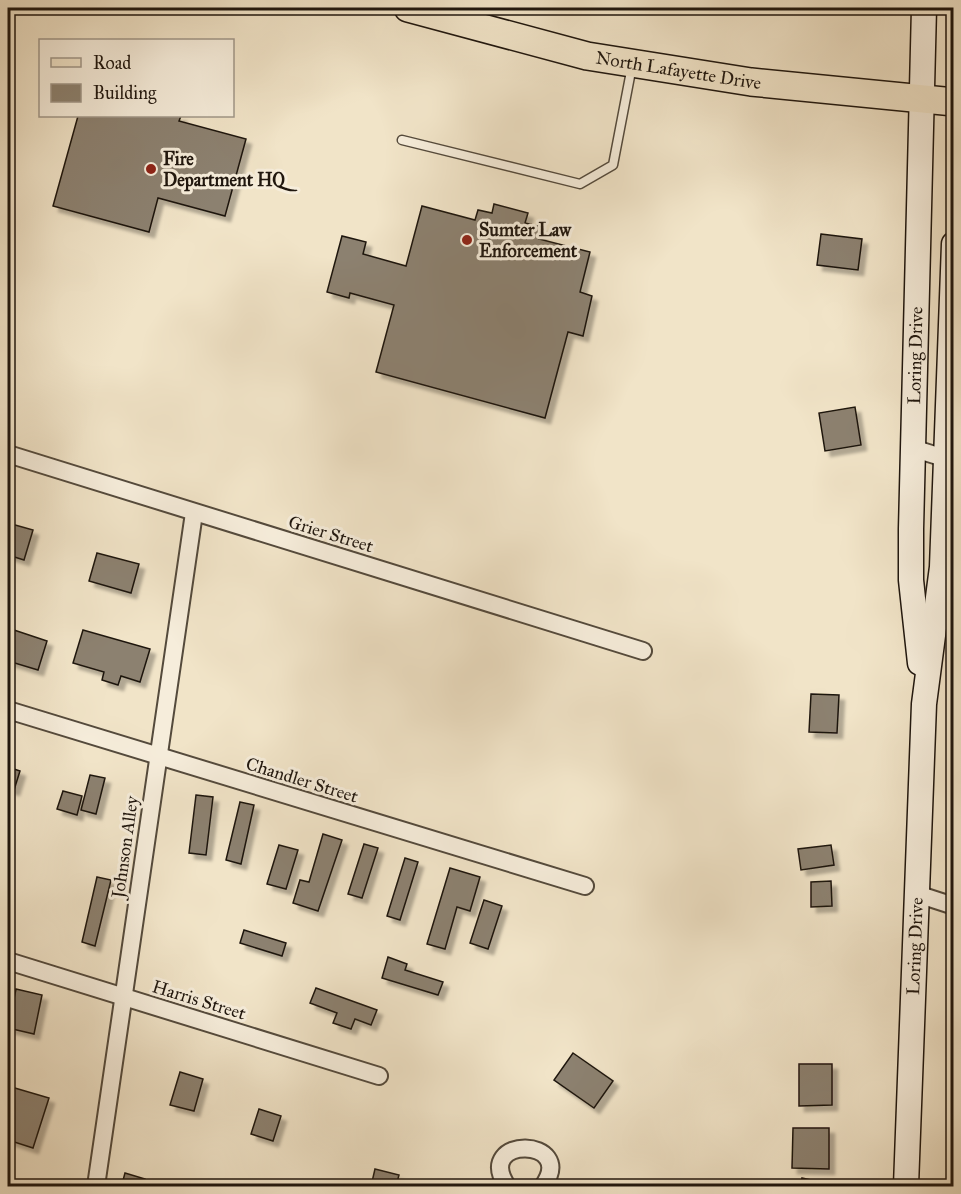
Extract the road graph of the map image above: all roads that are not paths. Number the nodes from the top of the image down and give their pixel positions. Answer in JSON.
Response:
{"nodes":[{"id":1,"x":408,"y":8,"type":"edge"},
{"id":2,"x":924,"y":8,"type":"edge"},
{"id":3,"x":632,"y":63,"type":"junction"},
{"id":4,"x":921,"y":99,"type":"junction"},
{"id":5,"x":954,"y":102,"type":"edge"},
{"id":6,"x":402,"y":140,"type":"dead end"},
{"id":7,"x":954,"y":244,"type":"edge"},
{"id":8,"x":912,"y":448,"type":"junction"},
{"id":9,"x":8,"y":454,"type":"edge"},
{"id":10,"x":950,"y":460,"type":"edge"},
{"id":11,"x":194,"y":513,"type":"junction"},
{"id":12,"x":644,"y":651,"type":"dead end"},
{"id":13,"x":924,"y":704,"type":"junction"},
{"id":14,"x":8,"y":710,"type":"edge"},
{"id":15,"x":158,"y":756,"type":"junction"},
{"id":16,"x":585,"y":886,"type":"dead end"},
{"id":17,"x":917,"y":894,"type":"junction"},
{"id":18,"x":954,"y":906,"type":"edge"},
{"id":19,"x":8,"y":961,"type":"edge"},
{"id":20,"x":123,"y":997,"type":"junction"},
{"id":21,"x":379,"y":1076,"type":"dead end"},
{"id":22,"x":96,"y":1186,"type":"edge"},
{"id":23,"x":507,"y":1186,"type":"edge"},
{"id":24,"x":543,"y":1186,"type":"edge"},
{"id":25,"x":906,"y":1186,"type":"edge"}],
"edges":[{"from":1,"to":3,"type":"main road","name":"North Lafayette Drive"},
{"from":2,"to":4,"type":"street","name":"Loring Drive"},
{"from":3,"to":4,"type":"main road","name":"North Lafayette Drive"},
{"from":3,"to":6,"type":"lane"},
{"from":4,"to":5,"type":"main road","name":"North Lafayette Drive"},
{"from":4,"to":8,"type":"street","name":"Loring Drive"},
{"from":7,"to":10,"type":"street","name":"Loring Drive"},
{"from":8,"to":10,"type":"street"},
{"from":8,"to":13,"type":"street","name":"Loring Drive"},
{"from":9,"to":11,"type":"street","name":"Grier Street"},
{"from":10,"to":13,"type":"street","name":"Loring Drive"},
{"from":11,"to":12,"type":"street","name":"Grier Street"},
{"from":11,"to":15,"type":"street","name":"Johnson Alley"},
{"from":13,"to":17,"type":"street","name":"Loring Drive"},
{"from":14,"to":15,"type":"street","name":"Chandler Street"},
{"from":15,"to":16,"type":"street","name":"Chandler Street"},
{"from":15,"to":20,"type":"street","name":"Johnson Alley"},
{"from":17,"to":18,"type":"street"},
{"from":17,"to":25,"type":"street","name":"Loring Drive"},
{"from":19,"to":20,"type":"street","name":"Harris Street"},
{"from":20,"to":21,"type":"street","name":"Harris Street"},
{"from":20,"to":22,"type":"street","name":"Johnson Alley"},
{"from":23,"to":24,"type":"street"}]}
